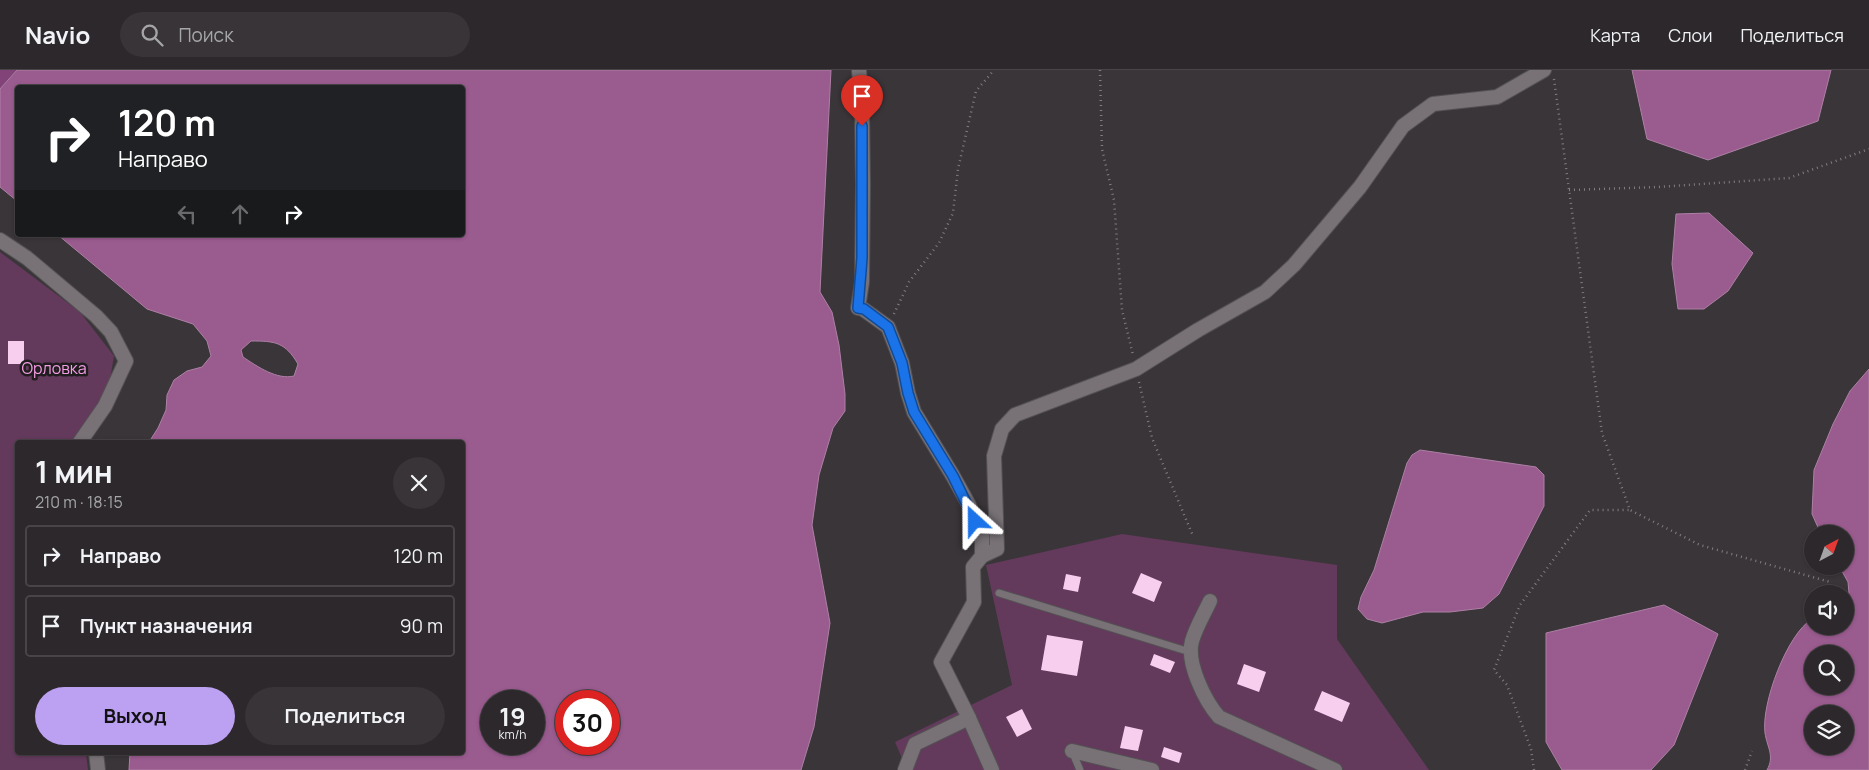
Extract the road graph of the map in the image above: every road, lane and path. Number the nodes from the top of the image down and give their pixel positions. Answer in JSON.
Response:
{"nodes":[{"id":1,"x":860,"y":70,"type":"edge"},
{"id":2,"x":994,"y":70,"type":"edge"},
{"id":3,"x":1100,"y":70,"type":"edge"},
{"id":4,"x":1544,"y":70,"type":"edge"},
{"id":5,"x":1553,"y":70,"type":"edge"},
{"id":6,"x":1869,"y":148,"type":"edge"},
{"id":7,"x":1569,"y":190,"type":"junction"},
{"id":8,"x":0,"y":240,"type":"edge"},
{"id":9,"x":888,"y":327,"type":"junction"},
{"id":10,"x":1136,"y":369,"type":"junction"},
{"id":11,"x":81,"y":440,"type":"edge"},
{"id":12,"x":1630,"y":510,"type":"junction"},
{"id":13,"x":1193,"y":536,"type":"dead end"},
{"id":14,"x":982,"y":556,"type":"junction"},
{"id":15,"x":1830,"y":582,"type":"dead end"},
{"id":16,"x":998,"y":593,"type":"dead end"},
{"id":17,"x":1210,"y":601,"type":"dead end"},
{"id":18,"x":1190,"y":652,"type":"junction"},
{"id":19,"x":969,"y":718,"type":"junction"},
{"id":20,"x":1072,"y":751,"type":"joint"},
{"id":21,"x":1752,"y":752,"type":"dead end"},
{"id":22,"x":96,"y":755,"type":"edge"},
{"id":23,"x":98,"y":770,"type":"edge"},
{"id":24,"x":905,"y":770,"type":"edge"},
{"id":25,"x":992,"y":770,"type":"edge"},
{"id":26,"x":1080,"y":770,"type":"edge"},
{"id":27,"x":1152,"y":770,"type":"edge"},
{"id":28,"x":1335,"y":770,"type":"edge"},
{"id":29,"x":1534,"y":770,"type":"edge"},
{"id":30,"x":1745,"y":770,"type":"edge"}],
"edges":[{"from":1,"to":9,"type":"street"},
{"from":2,"to":9,"type":"path"},
{"from":3,"to":10,"type":"path"},
{"from":4,"to":10,"type":"street"},
{"from":5,"to":7,"type":"path"},
{"from":6,"to":7,"type":"path"},
{"from":7,"to":12,"type":"path"},
{"from":8,"to":11,"type":"street"},
{"from":9,"to":14,"type":"street"},
{"from":10,"to":13,"type":"path"},
{"from":10,"to":14,"type":"street"},
{"from":12,"to":15,"type":"path"},
{"from":12,"to":29,"type":"path"},
{"from":14,"to":19,"type":"street"},
{"from":16,"to":18,"type":"lane"},
{"from":17,"to":18,"type":"street"},
{"from":18,"to":28,"type":"street"},
{"from":19,"to":24,"type":"street"},
{"from":19,"to":25,"type":"street"},
{"from":20,"to":26,"type":"lane"},
{"from":20,"to":27,"type":"street"},
{"from":21,"to":30,"type":"path"},
{"from":22,"to":23,"type":"street"}]}
